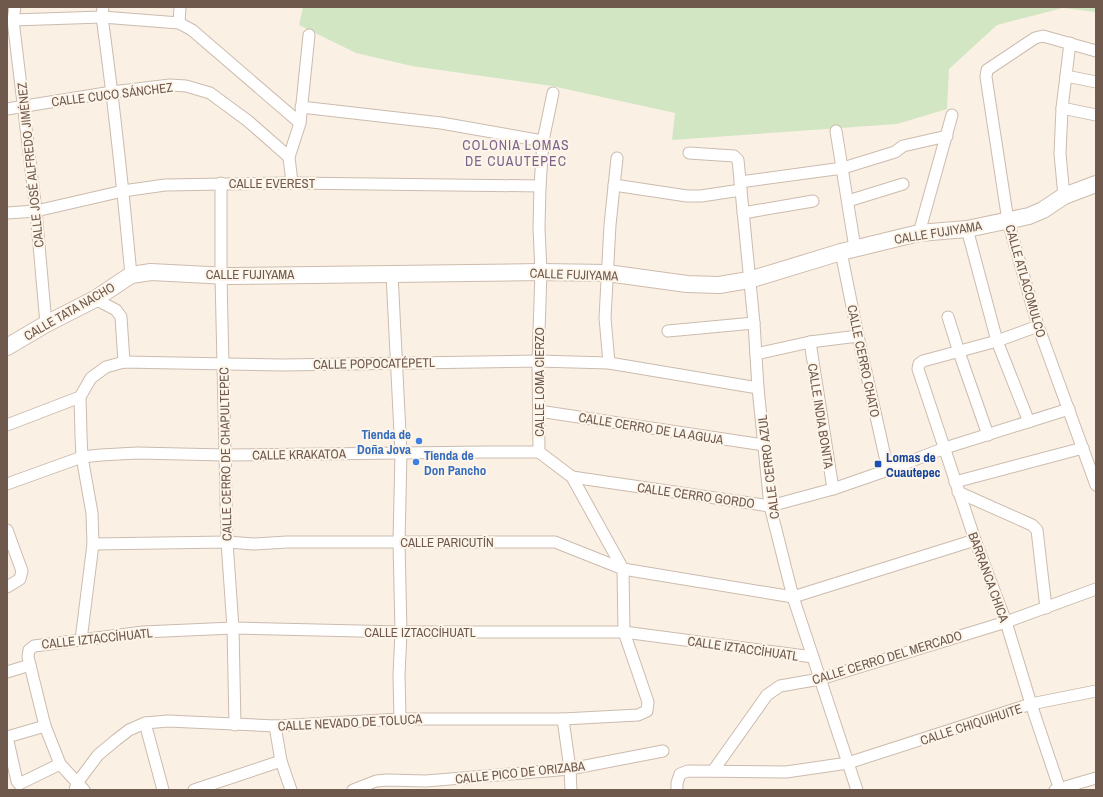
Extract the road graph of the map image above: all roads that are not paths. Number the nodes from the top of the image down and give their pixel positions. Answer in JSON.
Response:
{"nodes":[{"id":1,"x":15,"y":7,"type":"edge"},
{"id":2,"x":180,"y":7,"type":"edge"},
{"id":3,"x":102,"y":12,"type":"edge"},
{"id":4,"x":13,"y":20,"type":"junction"},
{"id":5,"x":179,"y":23,"type":"junction"},
{"id":6,"x":309,"y":35,"type":"dead end"},
{"id":7,"x":1070,"y":43,"type":"junction"},
{"id":8,"x":1096,"y":51,"type":"edge"},
{"id":9,"x":1066,"y":76,"type":"junction"},
{"id":10,"x":1096,"y":82,"type":"edge"},
{"id":11,"x":112,"y":92,"type":"junction"},
{"id":12,"x":553,"y":93,"type":"dead end"},
{"id":13,"x":23,"y":106,"type":"junction"},
{"id":14,"x":301,"y":107,"type":"junction"},
{"id":15,"x":1062,"y":108,"type":"junction"},
{"id":16,"x":7,"y":109,"type":"edge"},
{"id":17,"x":952,"y":115,"type":"dead end"},
{"id":18,"x":1096,"y":115,"type":"edge"},
{"id":19,"x":300,"y":123,"type":"junction"},
{"id":20,"x":836,"y":131,"type":"dead end"},
{"id":21,"x":947,"y":136,"type":"junction"},
{"id":22,"x":543,"y":142,"type":"junction"},
{"id":23,"x":689,"y":153,"type":"dead end"},
{"id":24,"x":289,"y":157,"type":"junction"},
{"id":25,"x":616,"y":158,"type":"dead end"},
{"id":26,"x":842,"y":168,"type":"junction"},
{"id":27,"x":222,"y":183,"type":"junction"},
{"id":28,"x":292,"y":183,"type":"junction"},
{"id":29,"x":903,"y":184,"type":"dead end"},
{"id":30,"x":1096,"y":184,"type":"edge"},
{"id":31,"x":614,"y":185,"type":"junction"},
{"id":32,"x":540,"y":186,"type":"junction"},
{"id":33,"x":741,"y":186,"type":"junction"},
{"id":34,"x":123,"y":191,"type":"junction"},
{"id":35,"x":1096,"y":192,"type":"edge"},
{"id":36,"x":1071,"y":194,"type":"junction"},
{"id":37,"x":813,"y":201,"type":"dead end"},
{"id":38,"x":848,"y":201,"type":"junction"},
{"id":39,"x":36,"y":211,"type":"junction"},
{"id":40,"x":7,"y":213,"type":"edge"},
{"id":41,"x":743,"y":213,"type":"junction"},
{"id":42,"x":1008,"y":220,"type":"junction"},
{"id":43,"x":967,"y":229,"type":"junction"},
{"id":44,"x":919,"y":233,"type":"junction"},
{"id":45,"x":848,"y":250,"type":"junction"},
{"id":46,"x":541,"y":272,"type":"junction"},
{"id":47,"x":608,"y":273,"type":"junction"},
{"id":48,"x":392,"y":274,"type":"junction"},
{"id":49,"x":131,"y":275,"type":"junction"},
{"id":50,"x":221,"y":276,"type":"junction"},
{"id":51,"x":749,"y":280,"type":"junction"},
{"id":52,"x":95,"y":299,"type":"junction"},
{"id":53,"x":948,"y":317,"type":"dead end"},
{"id":54,"x":754,"y":323,"type":"junction"},
{"id":55,"x":46,"y":324,"type":"junction"},
{"id":56,"x":1038,"y":326,"type":"junction"},
{"id":57,"x":668,"y":331,"type":"dead end"},
{"id":58,"x":858,"y":336,"type":"junction"},
{"id":59,"x":997,"y":341,"type":"junction"},
{"id":60,"x":810,"y":342,"type":"junction"},
{"id":61,"x":7,"y":347,"type":"edge"},
{"id":62,"x":959,"y":352,"type":"junction"},
{"id":63,"x":756,"y":354,"type":"junction"},
{"id":64,"x":538,"y":361,"type":"junction"},
{"id":65,"x":124,"y":362,"type":"junction"},
{"id":66,"x":397,"y":362,"type":"junction"},
{"id":67,"x":609,"y":363,"type":"junction"},
{"id":68,"x":223,"y":365,"type":"junction"},
{"id":69,"x":758,"y":388,"type":"junction"},
{"id":70,"x":80,"y":397,"type":"junction"},
{"id":71,"x":1069,"y":409,"type":"junction"},
{"id":72,"x":539,"y":411,"type":"junction"},
{"id":73,"x":1028,"y":422,"type":"junction"},
{"id":74,"x":7,"y":425,"type":"edge"},
{"id":75,"x":988,"y":435,"type":"junction"},
{"id":76,"x":764,"y":445,"type":"junction"},
{"id":77,"x":945,"y":448,"type":"junction"},
{"id":78,"x":1083,"y":448,"type":"junction"},
{"id":79,"x":401,"y":452,"type":"junction"},
{"id":80,"x":539,"y":452,"type":"junction"},
{"id":81,"x":225,"y":455,"type":"junction"},
{"id":82,"x":82,"y":457,"type":"junction"},
{"id":83,"x":888,"y":470,"type":"junction"},
{"id":84,"x":572,"y":477,"type":"junction"},
{"id":85,"x":7,"y":484,"type":"edge"},
{"id":86,"x":1096,"y":485,"type":"edge"},
{"id":87,"x":957,"y":487,"type":"junction"},
{"id":88,"x":833,"y":489,"type":"junction"},
{"id":89,"x":770,"y":506,"type":"junction"},
{"id":90,"x":7,"y":530,"type":"edge"},
{"id":91,"x":975,"y":540,"type":"junction"},
{"id":92,"x":227,"y":542,"type":"junction"},
{"id":93,"x":399,"y":542,"type":"junction"},
{"id":94,"x":93,"y":544,"type":"junction"},
{"id":95,"x":623,"y":569,"type":"junction"},
{"id":96,"x":7,"y":587,"type":"edge"},
{"id":97,"x":1096,"y":589,"type":"edge"},
{"id":98,"x":793,"y":597,"type":"junction"},
{"id":99,"x":1046,"y":608,"type":"junction"},
{"id":100,"x":1006,"y":622,"type":"junction"},
{"id":101,"x":232,"y":628,"type":"junction"},
{"id":102,"x":401,"y":632,"type":"junction"},
{"id":103,"x":624,"y":632,"type":"junction"},
{"id":104,"x":81,"y":640,"type":"junction"},
{"id":105,"x":813,"y":658,"type":"junction"},
{"id":106,"x":30,"y":665,"type":"junction"},
{"id":107,"x":7,"y":672,"type":"edge"},
{"id":108,"x":820,"y":679,"type":"junction"},
{"id":109,"x":1096,"y":691,"type":"edge"},
{"id":110,"x":1031,"y":704,"type":"junction"},
{"id":111,"x":647,"y":711,"type":"joint"},
{"id":112,"x":400,"y":719,"type":"junction"},
{"id":113,"x":563,"y":719,"type":"junction"},
{"id":114,"x":145,"y":723,"type":"junction"},
{"id":115,"x":235,"y":725,"type":"junction"},
{"id":116,"x":45,"y":726,"type":"junction"},
{"id":117,"x":275,"y":726,"type":"junction"},
{"id":118,"x":7,"y":737,"type":"edge"},
{"id":119,"x":663,"y":751,"type":"dead end"},
{"id":120,"x":281,"y":761,"type":"junction"},
{"id":121,"x":848,"y":763,"type":"junction"},
{"id":122,"x":60,"y":764,"type":"junction"},
{"id":123,"x":570,"y":769,"type":"junction"},
{"id":124,"x":713,"y":771,"type":"junction"},
{"id":125,"x":1096,"y":778,"type":"edge"},
{"id":126,"x":427,"y":785,"type":"edge"},
{"id":127,"x":78,"y":788,"type":"edge"},
{"id":128,"x":162,"y":790,"type":"edge"},
{"id":129,"x":194,"y":790,"type":"edge"},
{"id":130,"x":291,"y":790,"type":"edge"},
{"id":131,"x":353,"y":790,"type":"edge"},
{"id":132,"x":571,"y":790,"type":"edge"},
{"id":133,"x":678,"y":790,"type":"edge"},
{"id":134,"x":857,"y":790,"type":"edge"},
{"id":135,"x":1058,"y":790,"type":"edge"}],
"edges":[{"from":1,"to":4,"type":"street","name":"CALLE JOSÉ ALFREDO JIMÉNEZ"},
{"from":2,"to":5,"type":"street"},
{"from":3,"to":4,"type":"street"},
{"from":3,"to":5,"type":"street"},
{"from":3,"to":11,"type":"street"},
{"from":4,"to":13,"type":"street","name":"CALLE JOSÉ ALFREDO JIMÉNEZ"},
{"from":5,"to":19,"type":"street"},
{"from":6,"to":14,"type":"street"},
{"from":7,"to":8,"type":"street"},
{"from":7,"to":9,"type":"street"},
{"from":7,"to":42,"type":"street","name":"CALLE ATLACOMULCO"},
{"from":9,"to":10,"type":"street"},
{"from":9,"to":15,"type":"street"},
{"from":11,"to":13,"type":"street","name":"CALLE CUCO SÁNCHEZ"},
{"from":11,"to":24,"type":"street","name":"CALLE CUCO SÁNCHEZ"},
{"from":11,"to":34,"type":"street"},
{"from":12,"to":22,"type":"street","name":"CALLE LOMA CIERZO"},
{"from":13,"to":16,"type":"street","name":"CALLE CUCO SÁNCHEZ"},
{"from":13,"to":39,"type":"street","name":"CALLE JOSÉ ALFREDO JIMÉNEZ"},
{"from":14,"to":19,"type":"street"},
{"from":14,"to":22,"type":"street"},
{"from":15,"to":18,"type":"street"},
{"from":15,"to":36,"type":"street"},
{"from":17,"to":21,"type":"street"},
{"from":19,"to":24,"type":"street"},
{"from":20,"to":26,"type":"street","name":"CALLE CERRO CHATO"},
{"from":21,"to":26,"type":"street"},
{"from":21,"to":44,"type":"street"},
{"from":22,"to":32,"type":"street","name":"CALLE LOMA CIERZO"},
{"from":23,"to":33,"type":"street","name":"CALLE CERRO AZUL"},
{"from":24,"to":28,"type":"street"},
{"from":25,"to":31,"type":"street"},
{"from":26,"to":33,"type":"street"},
{"from":26,"to":38,"type":"street","name":"CALLE CERRO CHATO"},
{"from":27,"to":28,"type":"street","name":"CALLE EVEREST"},
{"from":27,"to":34,"type":"street","name":"CALLE EVEREST"},
{"from":27,"to":50,"type":"street","name":"CALLE CERRO DE CHAPULTEPEC"},
{"from":28,"to":32,"type":"street","name":"CALLE EVEREST"},
{"from":29,"to":38,"type":"street"},
{"from":30,"to":36,"type":"street","name":"CALLE FUJIYAMA"},
{"from":31,"to":33,"type":"street"},
{"from":31,"to":47,"type":"street"},
{"from":32,"to":46,"type":"street","name":"CALLE LOMA CIERZO"},
{"from":33,"to":41,"type":"street","name":"CALLE CERRO AZUL"},
{"from":34,"to":39,"type":"street","name":"CALLE EVEREST"},
{"from":34,"to":49,"type":"street"},
{"from":35,"to":36,"type":"street"},
{"from":36,"to":42,"type":"street","name":"CALLE FUJIYAMA"},
{"from":37,"to":41,"type":"street"},
{"from":38,"to":45,"type":"street","name":"CALLE CERRO CHATO"},
{"from":39,"to":40,"type":"street","name":"CALLE EVEREST"},
{"from":39,"to":55,"type":"street","name":"CALLE JOSÉ ALFREDO JIMÉNEZ"},
{"from":41,"to":51,"type":"street","name":"CALLE CERRO AZUL"},
{"from":42,"to":43,"type":"street","name":"CALLE FUJIYAMA"},
{"from":42,"to":56,"type":"street","name":"CALLE ATLACOMULCO"},
{"from":43,"to":44,"type":"street","name":"CALLE FUJIYAMA"},
{"from":43,"to":59,"type":"street"},
{"from":44,"to":45,"type":"street","name":"CALLE FUJIYAMA"},
{"from":45,"to":51,"type":"street","name":"CALLE FUJIYAMA"},
{"from":45,"to":58,"type":"street","name":"CALLE CERRO CHATO"},
{"from":46,"to":47,"type":"street","name":"CALLE FUJIYAMA"},
{"from":46,"to":48,"type":"street","name":"CALLE FUJIYAMA"},
{"from":46,"to":64,"type":"street","name":"CALLE LOMA CIERZO"},
{"from":47,"to":51,"type":"street","name":"CALLE FUJIYAMA"},
{"from":47,"to":67,"type":"street"},
{"from":48,"to":50,"type":"street","name":"CALLE FUJIYAMA"},
{"from":48,"to":66,"type":"street"},
{"from":49,"to":50,"type":"street","name":"CALLE FUJIYAMA"},
{"from":49,"to":52,"type":"street","name":"CALLE TATA NACHO"},
{"from":50,"to":68,"type":"street","name":"CALLE CERRO DE CHAPULTEPEC"},
{"from":51,"to":54,"type":"street","name":"CALLE CERRO AZUL"},
{"from":52,"to":55,"type":"street","name":"CALLE TATA NACHO"},
{"from":52,"to":65,"type":"street"},
{"from":53,"to":62,"type":"street"},
{"from":54,"to":57,"type":"street"},
{"from":54,"to":63,"type":"street","name":"CALLE CERRO AZUL"},
{"from":55,"to":61,"type":"street","name":"CALLE TATA NACHO"},
{"from":56,"to":59,"type":"street"},
{"from":56,"to":71,"type":"street","name":"CALLE ATLACOMULCO"},
{"from":58,"to":60,"type":"street"},
{"from":58,"to":83,"type":"street","name":"CALLE CERRO CHATO"},
{"from":59,"to":62,"type":"street"},
{"from":59,"to":73,"type":"street"},
{"from":60,"to":63,"type":"street"},
{"from":60,"to":88,"type":"street","name":"CALLE INDIA BONITA"},
{"from":62,"to":75,"type":"street"},
{"from":62,"to":77,"type":"street","name":"BARRANCA CHICA"},
{"from":63,"to":69,"type":"street","name":"CALLE CERRO AZUL"},
{"from":64,"to":66,"type":"street","name":"CALLE POPOCATÉPETL"},
{"from":64,"to":67,"type":"street","name":"CALLE POPOCATÉPETL"},
{"from":64,"to":72,"type":"street","name":"CALLE LOMA CIERZO"},
{"from":65,"to":68,"type":"street","name":"CALLE POPOCATÉPETL"},
{"from":65,"to":70,"type":"street","name":"CALLE POPOCATÉPETL"},
{"from":66,"to":68,"type":"street","name":"CALLE POPOCATÉPETL"},
{"from":66,"to":79,"type":"street"},
{"from":67,"to":69,"type":"street","name":"CALLE POPOCATÉPETL"},
{"from":68,"to":81,"type":"street","name":"CALLE CERRO DE CHAPULTEPEC"},
{"from":69,"to":76,"type":"street","name":"CALLE CERRO AZUL"},
{"from":70,"to":74,"type":"street"},
{"from":70,"to":82,"type":"street"},
{"from":71,"to":73,"type":"street","name":"CALLE CERRO GORDO"},
{"from":71,"to":78,"type":"street","name":"CALLE ATLACOMULCO"},
{"from":72,"to":76,"type":"street","name":"CALLE CERRO DE LA AGUJA"},
{"from":72,"to":80,"type":"street","name":"CALLE LOMA CIERZO"},
{"from":73,"to":75,"type":"street","name":"CALLE CERRO GORDO"},
{"from":75,"to":77,"type":"street","name":"CALLE CERRO GORDO"},
{"from":76,"to":89,"type":"street","name":"CALLE CERRO AZUL"},
{"from":77,"to":83,"type":"street","name":"CALLE CERRO GORDO"},
{"from":77,"to":87,"type":"street","name":"BARRANCA CHICA"},
{"from":78,"to":86,"type":"street","name":"CALLE ATLACOMULCO"},
{"from":78,"to":87,"type":"street"},
{"from":79,"to":80,"type":"street","name":"CALLE KRAKATOA"},
{"from":79,"to":81,"type":"street","name":"CALLE KRAKATOA"},
{"from":79,"to":93,"type":"street"},
{"from":80,"to":84,"type":"street","name":"CALLE LOMA CIERZO"},
{"from":81,"to":82,"type":"street","name":"CALLE KRAKATOA"},
{"from":81,"to":92,"type":"street","name":"CALLE CERRO DE CHAPULTEPEC"},
{"from":82,"to":85,"type":"street","name":"CALLE KRAKATOA"},
{"from":82,"to":94,"type":"street"},
{"from":83,"to":88,"type":"street","name":"CALLE CERRO GORDO"},
{"from":84,"to":89,"type":"street","name":"CALLE CERRO GORDO"},
{"from":84,"to":95,"type":"street","name":"CALLE LOMA CIERZO"},
{"from":87,"to":91,"type":"street","name":"BARRANCA CHICA"},
{"from":87,"to":99,"type":"street"},
{"from":88,"to":89,"type":"street","name":"CALLE CERRO GORDO"},
{"from":89,"to":98,"type":"street","name":"CALLE CERRO AZUL"},
{"from":90,"to":96,"type":"street"},
{"from":91,"to":98,"type":"street"},
{"from":91,"to":100,"type":"street","name":"BARRANCA CHICA"},
{"from":92,"to":93,"type":"street","name":"CALLE PARICUTÍN"},
{"from":92,"to":94,"type":"street","name":"CALLE PARICUTÍN"},
{"from":92,"to":101,"type":"street","name":"CALLE CERRO DE CHAPULTEPEC"},
{"from":93,"to":95,"type":"street","name":"CALLE PARICUTÍN"},
{"from":93,"to":102,"type":"street"},
{"from":94,"to":104,"type":"street"},
{"from":95,"to":98,"type":"street","name":"CALLE PARICUTÍN"},
{"from":95,"to":103,"type":"street","name":"CALLE LOMA CIERZO"},
{"from":97,"to":99,"type":"street","name":"CALLE CERRO DEL MERCADO"},
{"from":98,"to":105,"type":"street","name":"CALLE CERRO AZUL"},
{"from":99,"to":100,"type":"street","name":"CALLE CERRO DEL MERCADO"},
{"from":100,"to":108,"type":"street","name":"CALLE CERRO DEL MERCADO"},
{"from":100,"to":110,"type":"street","name":"BARRANCA CHICA"},
{"from":101,"to":102,"type":"street","name":"CALLE IZTACCÍHUATL"},
{"from":101,"to":104,"type":"street","name":"CALLE IZTACCÍHUATL"},
{"from":101,"to":115,"type":"street","name":"CALLE CERRO DE CHAPULTEPEC"},
{"from":102,"to":103,"type":"street","name":"CALLE IZTACCÍHUATL"},
{"from":102,"to":112,"type":"street"},
{"from":103,"to":105,"type":"street","name":"CALLE IZTACCÍHUATL"},
{"from":103,"to":111,"type":"street","name":"CALLE LOMA CIERZO"},
{"from":104,"to":106,"type":"street","name":"CALLE IZTACCÍHUATL"},
{"from":105,"to":108,"type":"street","name":"CALLE CERRO AZUL"},
{"from":106,"to":107,"type":"street"},
{"from":106,"to":116,"type":"street"},
{"from":108,"to":121,"type":"street","name":"CALLE CERRO AZUL"},
{"from":108,"to":124,"type":"street","name":"CALLE CERRO DEL MERCADO"},
{"from":109,"to":110,"type":"street","name":"CALLE CHIQUIHUITE"},
{"from":110,"to":121,"type":"street","name":"CALLE CHIQUIHUITE"},
{"from":110,"to":135,"type":"street","name":"BARRANCA CHICA"},
{"from":111,"to":113,"type":"street","name":"CALLE NEVADO DE TOLUCA"},
{"from":112,"to":113,"type":"street","name":"CALLE NEVADO DE TOLUCA"},
{"from":112,"to":117,"type":"street","name":"CALLE NEVADO DE TOLUCA"},
{"from":113,"to":123,"type":"street"},
{"from":114,"to":115,"type":"street","name":"CALLE NEVADO DE TOLUCA"},
{"from":114,"to":127,"type":"street","name":"CALLE NEVADO DE TOLUCA"},
{"from":114,"to":128,"type":"street"},
{"from":115,"to":117,"type":"street","name":"CALLE NEVADO DE TOLUCA"},
{"from":116,"to":118,"type":"street"},
{"from":116,"to":122,"type":"street"},
{"from":117,"to":120,"type":"street"},
{"from":118,"to":122,"type":"street"},
{"from":119,"to":123,"type":"street","name":"CALLE PICO DE ORIZABA"},
{"from":120,"to":129,"type":"street"},
{"from":120,"to":130,"type":"street"},
{"from":121,"to":124,"type":"street"},
{"from":121,"to":134,"type":"street","name":"CALLE CERRO AZUL"},
{"from":122,"to":127,"type":"street"},
{"from":123,"to":126,"type":"street","name":"CALLE PICO DE ORIZABA"},
{"from":123,"to":132,"type":"street"},
{"from":124,"to":133,"type":"street"},
{"from":125,"to":135,"type":"street"},
{"from":126,"to":131,"type":"street","name":"CALLE PICO DE ORIZABA"}]}
